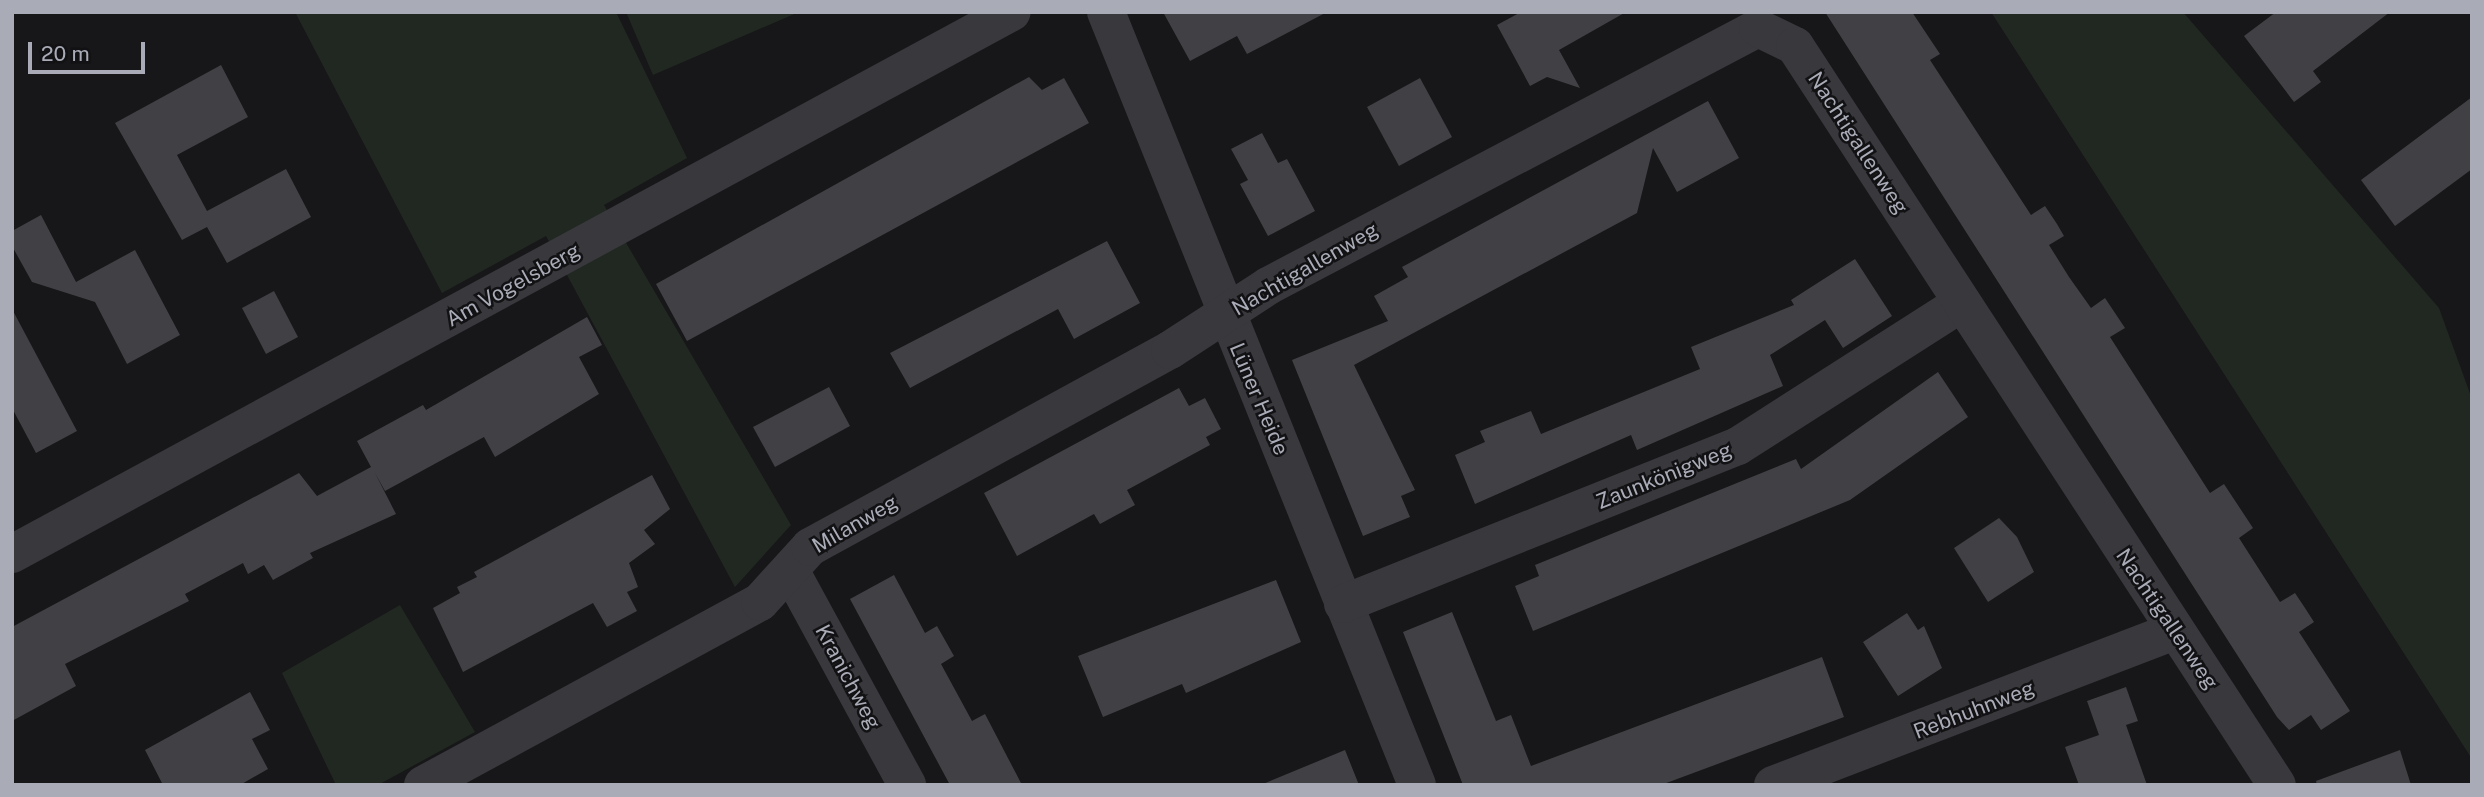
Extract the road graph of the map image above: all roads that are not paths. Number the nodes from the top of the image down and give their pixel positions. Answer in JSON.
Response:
{"nodes":[{"id":1,"x":1012,"y":12,"type":"edge"},
{"id":2,"x":1106,"y":12,"type":"edge"},
{"id":3,"x":1962,"y":303,"type":"junction"},
{"id":4,"x":1223,"y":316,"type":"junction"},
{"id":5,"x":12,"y":554,"type":"edge"},
{"id":6,"x":790,"y":569,"type":"junction"},
{"id":7,"x":1343,"y":604,"type":"junction"},
{"id":8,"x":2174,"y":631,"type":"junction"},
{"id":9,"x":422,"y":785,"type":"edge"},
{"id":10,"x":907,"y":785,"type":"edge"},
{"id":11,"x":1417,"y":785,"type":"edge"},
{"id":12,"x":1773,"y":785,"type":"edge"},
{"id":13,"x":2277,"y":785,"type":"edge"}],
"edges":[{"from":1,"to":5,"type":"street","name":"Am Vogelsberg"},
{"from":2,"to":4,"type":"street","name":"Lüner Heide"},
{"from":3,"to":4,"type":"street","name":"Nachtigallenweg"},
{"from":3,"to":7,"type":"street","name":"Zaunkönigweg"},
{"from":3,"to":8,"type":"street","name":"Nachtigallenweg"},
{"from":4,"to":6,"type":"street","name":"Milanweg"},
{"from":4,"to":7,"type":"street","name":"Lüner Heide"},
{"from":6,"to":9,"type":"street","name":"Milanweg"},
{"from":6,"to":10,"type":"street","name":"Kranichweg"},
{"from":7,"to":11,"type":"street","name":"Lüner Heide"},
{"from":8,"to":12,"type":"street","name":"Rebhuhnweg"},
{"from":8,"to":13,"type":"street","name":"Nachtigallenweg"}]}
